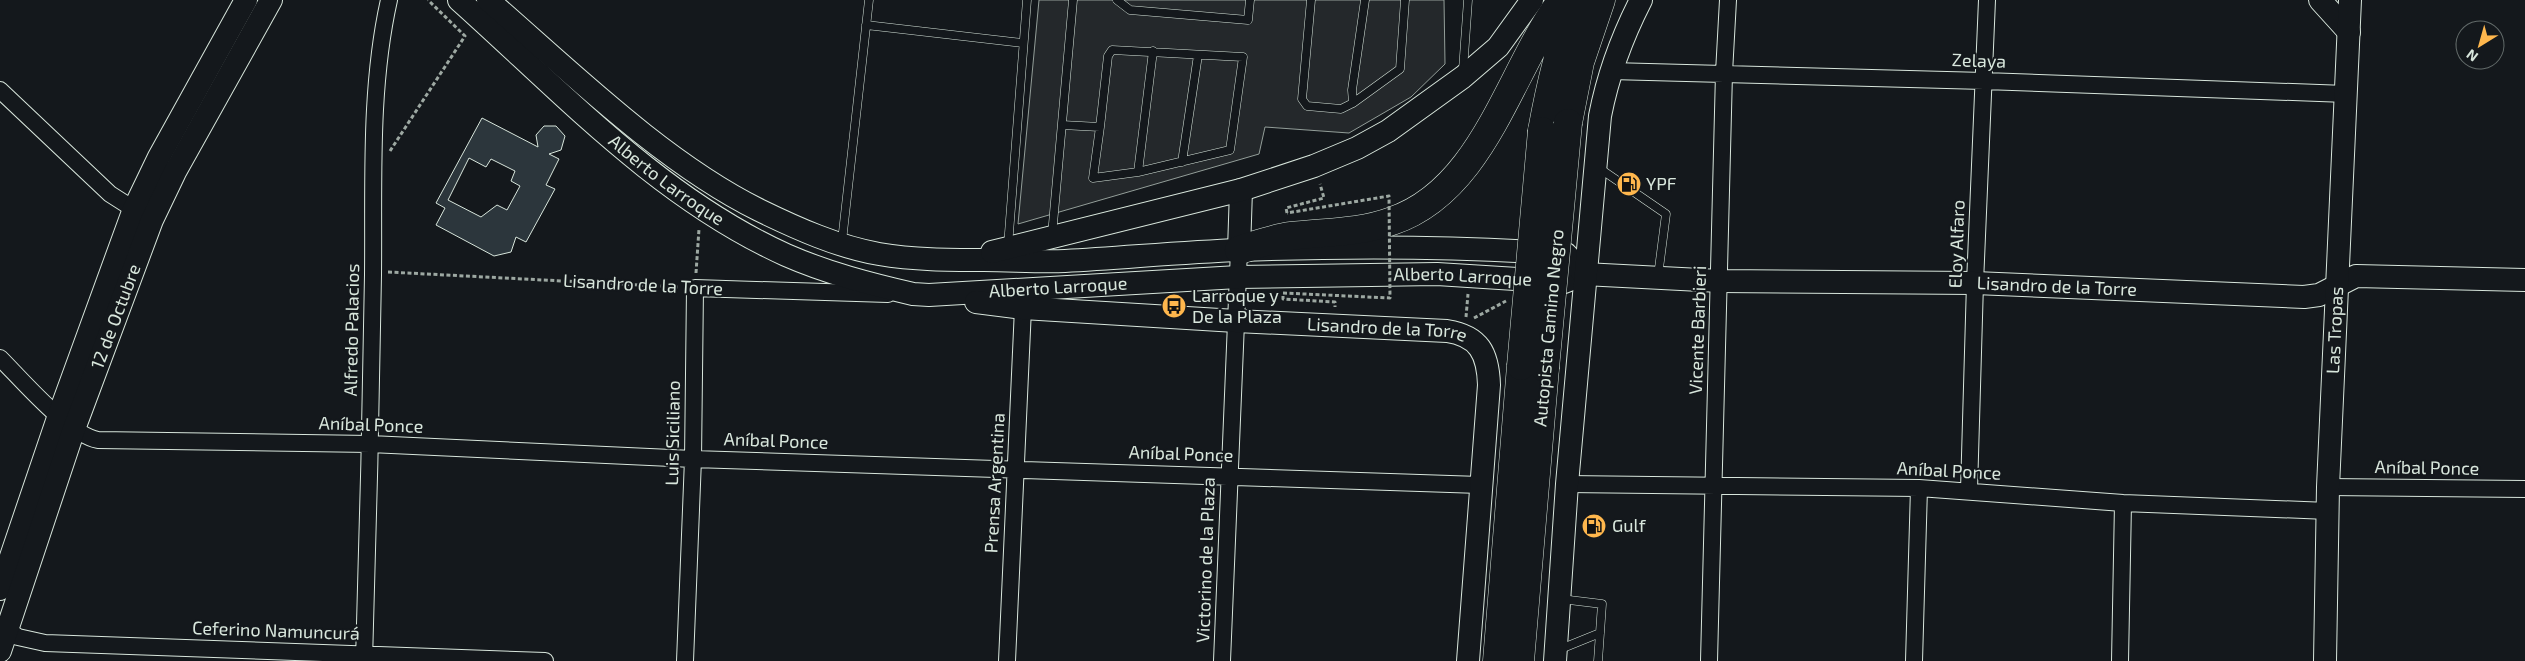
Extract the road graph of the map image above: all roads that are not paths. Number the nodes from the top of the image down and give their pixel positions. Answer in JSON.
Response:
{"nodes":[{"id":1,"x":246,"y":0,"type":"edge"},
{"id":2,"x":270,"y":0,"type":"edge"},
{"id":3,"x":389,"y":0,"type":"edge"},
{"id":4,"x":459,"y":0,"type":"edge"},
{"id":5,"x":488,"y":0,"type":"edge"},
{"id":6,"x":868,"y":0,"type":"edge"},
{"id":7,"x":1027,"y":0,"type":"edge"},
{"id":8,"x":1073,"y":0,"type":"edge"},
{"id":9,"x":1117,"y":0,"type":"edge"},
{"id":10,"x":1250,"y":0,"type":"edge"},
{"id":11,"x":1311,"y":0,"type":"edge"},
{"id":12,"x":1365,"y":0,"type":"edge"},
{"id":13,"x":1405,"y":0,"type":"edge"},
{"id":14,"x":1468,"y":0,"type":"edge"},
{"id":15,"x":1532,"y":0,"type":"edge"},
{"id":16,"x":1562,"y":0,"type":"edge"},
{"id":17,"x":1577,"y":0,"type":"edge"},
{"id":18,"x":1601,"y":0,"type":"edge"},
{"id":19,"x":1641,"y":0,"type":"edge"},
{"id":20,"x":1728,"y":0,"type":"edge"},
{"id":21,"x":1987,"y":0,"type":"edge"},
{"id":22,"x":2320,"y":0,"type":"edge"},
{"id":23,"x":2350,"y":0,"type":"edge"},
{"id":24,"x":866,"y":25,"type":"junction"},
{"id":25,"x":2349,"y":32,"type":"junction"},
{"id":26,"x":1023,"y":43,"type":"junction"},
{"id":27,"x":1153,"y":51,"type":"junction"},
{"id":28,"x":1198,"y":55,"type":"junction"},
{"id":29,"x":1611,"y":71,"type":"junction"},
{"id":30,"x":1724,"y":73,"type":"junction"},
{"id":31,"x":1463,"y":77,"type":"junction"},
{"id":32,"x":1984,"y":81,"type":"junction"},
{"id":33,"x":0,"y":90,"type":"edge"},
{"id":34,"x":2346,"y":94,"type":"junction"},
{"id":35,"x":1353,"y":103,"type":"junction"},
{"id":36,"x":1062,"y":125,"type":"junction"},
{"id":37,"x":1100,"y":127,"type":"junction"},
{"id":38,"x":1182,"y":162,"type":"junction"},
{"id":39,"x":1595,"y":166,"type":"junction"},
{"id":40,"x":1138,"y":172,"type":"junction"},
{"id":41,"x":1241,"y":190,"type":"junction"},
{"id":42,"x":143,"y":214,"type":"junction"},
{"id":43,"x":1052,"y":237,"type":"junction"},
{"id":44,"x":842,"y":244,"type":"junction"},
{"id":45,"x":1008,"y":248,"type":"junction"},
{"id":46,"x":1239,"y":250,"type":"junction"},
{"id":47,"x":960,"y":260,"type":"junction"},
{"id":48,"x":1584,"y":274,"type":"junction"},
{"id":49,"x":1238,"y":277,"type":"junction"},
{"id":50,"x":1658,"y":278,"type":"junction"},
{"id":51,"x":2525,"y":280,"type":"edge"},
{"id":52,"x":1720,"y":281,"type":"junction"},
{"id":53,"x":1975,"y":283,"type":"junction"},
{"id":54,"x":2338,"y":284,"type":"junction"},
{"id":55,"x":695,"y":288,"type":"joint"},
{"id":56,"x":921,"y":294,"type":"junction"},
{"id":57,"x":1023,"y":308,"type":"junction"},
{"id":58,"x":1236,"y":321,"type":"junction"},
{"id":59,"x":0,"y":358,"type":"edge"},
{"id":60,"x":1533,"y":367,"type":"junction"},
{"id":61,"x":66,"y":422,"type":"junction"},
{"id":62,"x":370,"y":444,"type":"junction"},
{"id":63,"x":693,"y":459,"type":"junction"},
{"id":64,"x":1015,"y":468,"type":"junction"},
{"id":65,"x":1229,"y":476,"type":"junction"},
{"id":66,"x":1567,"y":484,"type":"junction"},
{"id":67,"x":1480,"y":485,"type":"junction"},
{"id":68,"x":1712,"y":486,"type":"junction"},
{"id":69,"x":2328,"y":487,"type":"junction"},
{"id":70,"x":1919,"y":488,"type":"junction"},
{"id":71,"x":2525,"y":489,"type":"edge"},
{"id":72,"x":1969,"y":490,"type":"junction"},
{"id":73,"x":2123,"y":503,"type":"junction"},
{"id":74,"x":2328,"y":511,"type":"junction"},
{"id":75,"x":0,"y":589,"type":"edge"},
{"id":76,"x":1561,"y":599,"type":"junction"},
{"id":77,"x":4,"y":628,"type":"edge"},
{"id":78,"x":1600,"y":633,"type":"junction"},
{"id":79,"x":0,"y":651,"type":"edge"},
{"id":80,"x":1556,"y":656,"type":"edge"},
{"id":81,"x":364,"y":657,"type":"edge"},
{"id":82,"x":545,"y":661,"type":"edge"},
{"id":83,"x":685,"y":661,"type":"edge"},
{"id":84,"x":1007,"y":661,"type":"edge"},
{"id":85,"x":1222,"y":661,"type":"edge"},
{"id":86,"x":1468,"y":661,"type":"edge"},
{"id":87,"x":1497,"y":661,"type":"edge"},
{"id":88,"x":1520,"y":661,"type":"edge"},
{"id":89,"x":1598,"y":661,"type":"edge"},
{"id":90,"x":1709,"y":661,"type":"edge"},
{"id":91,"x":1914,"y":661,"type":"edge"},
{"id":92,"x":2120,"y":661,"type":"edge"},
{"id":93,"x":2325,"y":661,"type":"edge"}],
"edges":[{"from":1,"to":42,"type":"street","name":"12 de Octubre"},
{"from":2,"to":42,"type":"street","name":"12 de Octubre"},
{"from":3,"to":62,"type":"street","name":"Alfredo Palacios"},
{"from":4,"to":56,"type":"street","name":"Alberto Larroque"},
{"from":5,"to":44,"type":"street","name":"Alberto Larroque"},
{"from":6,"to":24,"type":"lane"},
{"from":7,"to":26,"type":"lane"},
{"from":8,"to":36,"type":"lane"},
{"from":9,"to":10,"type":"lane"},
{"from":11,"to":35,"type":"lane"},
{"from":12,"to":35,"type":"lane"},
{"from":13,"to":35,"type":"lane"},
{"from":14,"to":31,"type":"lane"},
{"from":15,"to":31,"type":"street"},
{"from":16,"to":46,"type":"highway"},
{"from":17,"to":60,"type":"highway","name":"Autopista Camino Negro","bridge":true},
{"from":18,"to":60,"type":"highway","name":"Autopista Camino Negro","bridge":true},
{"from":19,"to":29,"type":"street"},
{"from":20,"to":30,"type":"street","name":"Vicente Barbieri"},
{"from":21,"to":32,"type":"street","name":"Eloy Alfaro"},
{"from":22,"to":25,"type":"street"},
{"from":23,"to":25,"type":"street","name":"Las Tropas"},
{"from":24,"to":26,"type":"lane"},
{"from":24,"to":44,"type":"lane"},
{"from":25,"to":34,"type":"street","name":"Las Tropas"},
{"from":26,"to":45,"type":"lane"},
{"from":27,"to":28,"type":"lane"},
{"from":27,"to":37,"type":"lane"},
{"from":27,"to":40,"type":"lane"},
{"from":28,"to":38,"type":"lane"},
{"from":28,"to":38,"type":"lane"},
{"from":29,"to":30,"type":"street","name":"Zelaya"},
{"from":29,"to":39,"type":"street"},
{"from":30,"to":32,"type":"street","name":"Zelaya"},
{"from":30,"to":52,"type":"street","name":"Vicente Barbieri"},
{"from":31,"to":41,"type":"street"},
{"from":32,"to":34,"type":"street","name":"Zelaya"},
{"from":32,"to":53,"type":"street","name":"Eloy Alfaro"},
{"from":33,"to":42,"type":"street"},
{"from":34,"to":54,"type":"street","name":"Las Tropas"},
{"from":36,"to":37,"type":"lane"},
{"from":36,"to":43,"type":"lane"},
{"from":37,"to":40,"type":"lane"},
{"from":38,"to":40,"type":"lane"},
{"from":39,"to":48,"type":"street"},
{"from":39,"to":50,"type":"lane"},
{"from":41,"to":43,"type":"street"},
{"from":41,"to":46,"type":"street"},
{"from":42,"to":61,"type":"street","name":"12 de Octubre"},
{"from":43,"to":45,"type":"street"},
{"from":44,"to":47,"type":"street","name":"Alberto Larroque"},
{"from":45,"to":47,"type":"street"},
{"from":46,"to":47,"type":"street","name":"Alberto Larroque"},
{"from":46,"to":48,"type":"street","name":"Alberto Larroque"},
{"from":46,"to":49,"type":"street","name":"Victorino de la Plaza"},
{"from":48,"to":49,"type":"street","name":"Alberto Larroque"},
{"from":48,"to":50,"type":"street","name":"Lisandro de la Torre"},
{"from":48,"to":66,"type":"street"},
{"from":49,"to":56,"type":"street","name":"Alberto Larroque"},
{"from":49,"to":58,"type":"street","name":"Victorino de la Plaza"},
{"from":50,"to":52,"type":"street","name":"Lisandro de la Torre"},
{"from":51,"to":54,"type":"street","name":"Lisandro de la Torre"},
{"from":52,"to":53,"type":"street","name":"Lisandro de la Torre"},
{"from":52,"to":68,"type":"street","name":"Vicente Barbieri"},
{"from":53,"to":54,"type":"street","name":"Lisandro de la Torre"},
{"from":53,"to":72,"type":"street","name":"Eloy Alfaro"},
{"from":54,"to":69,"type":"street","name":"Las Tropas"},
{"from":55,"to":56,"type":"street","name":"Lisandro de la Torre"},
{"from":55,"to":63,"type":"street","name":"Luis Siciliano"},
{"from":56,"to":57,"type":"street","name":"Lisandro de la Torre"},
{"from":57,"to":58,"type":"street","name":"Lisandro de la Torre"},
{"from":57,"to":64,"type":"street","name":"Prensa Argentina"},
{"from":58,"to":65,"type":"street","name":"Victorino de la Plaza"},
{"from":58,"to":67,"type":"street","name":"Lisandro de la Torre"},
{"from":59,"to":61,"type":"street","name":"Aníbal Ponce"},
{"from":60,"to":87,"type":"highway","name":"Autopista Camino Negro"},
{"from":60,"to":88,"type":"highway","name":"Autopista Camino Negro"},
{"from":61,"to":62,"type":"street","name":"Aníbal Ponce"},
{"from":61,"to":75,"type":"street","name":"12 de Octubre"},
{"from":61,"to":77,"type":"street","name":"12 de Octubre"},
{"from":62,"to":63,"type":"street","name":"Aníbal Ponce"},
{"from":62,"to":81,"type":"street","name":"Alfredo Palacios"},
{"from":63,"to":64,"type":"street","name":"Aníbal Ponce"},
{"from":63,"to":83,"type":"street","name":"Luis Siciliano"},
{"from":64,"to":65,"type":"street","name":"Aníbal Ponce"},
{"from":64,"to":84,"type":"street","name":"Prensa Argentina"},
{"from":65,"to":67,"type":"street","name":"Aníbal Ponce"},
{"from":65,"to":85,"type":"street","name":"Victorino de la Plaza"},
{"from":66,"to":68,"type":"street","name":"Aníbal Ponce"},
{"from":66,"to":76,"type":"street"},
{"from":67,"to":86,"type":"street"},
{"from":68,"to":70,"type":"street","name":"Aníbal Ponce"},
{"from":68,"to":90,"type":"street","name":"Vicente Barbieri"},
{"from":69,"to":71,"type":"street","name":"Aníbal Ponce"},
{"from":69,"to":74,"type":"street","name":"Las Tropas"},
{"from":70,"to":72,"type":"street","name":"Aníbal Ponce"},
{"from":70,"to":91,"type":"street"},
{"from":72,"to":73,"type":"street","name":"Aníbal Ponce"},
{"from":73,"to":74,"type":"street","name":"Aníbal Ponce"},
{"from":73,"to":92,"type":"street"},
{"from":74,"to":93,"type":"street","name":"Las Tropas"},
{"from":76,"to":78,"type":"lane"},
{"from":76,"to":80,"type":"street"},
{"from":77,"to":79,"type":"street","name":"12 de Octubre"},
{"from":77,"to":81,"type":"street","name":"Ceferino Namuncurá"},
{"from":78,"to":80,"type":"lane"},
{"from":78,"to":89,"type":"lane"},
{"from":81,"to":82,"type":"street","name":"Ceferino Namuncurá"}]}
